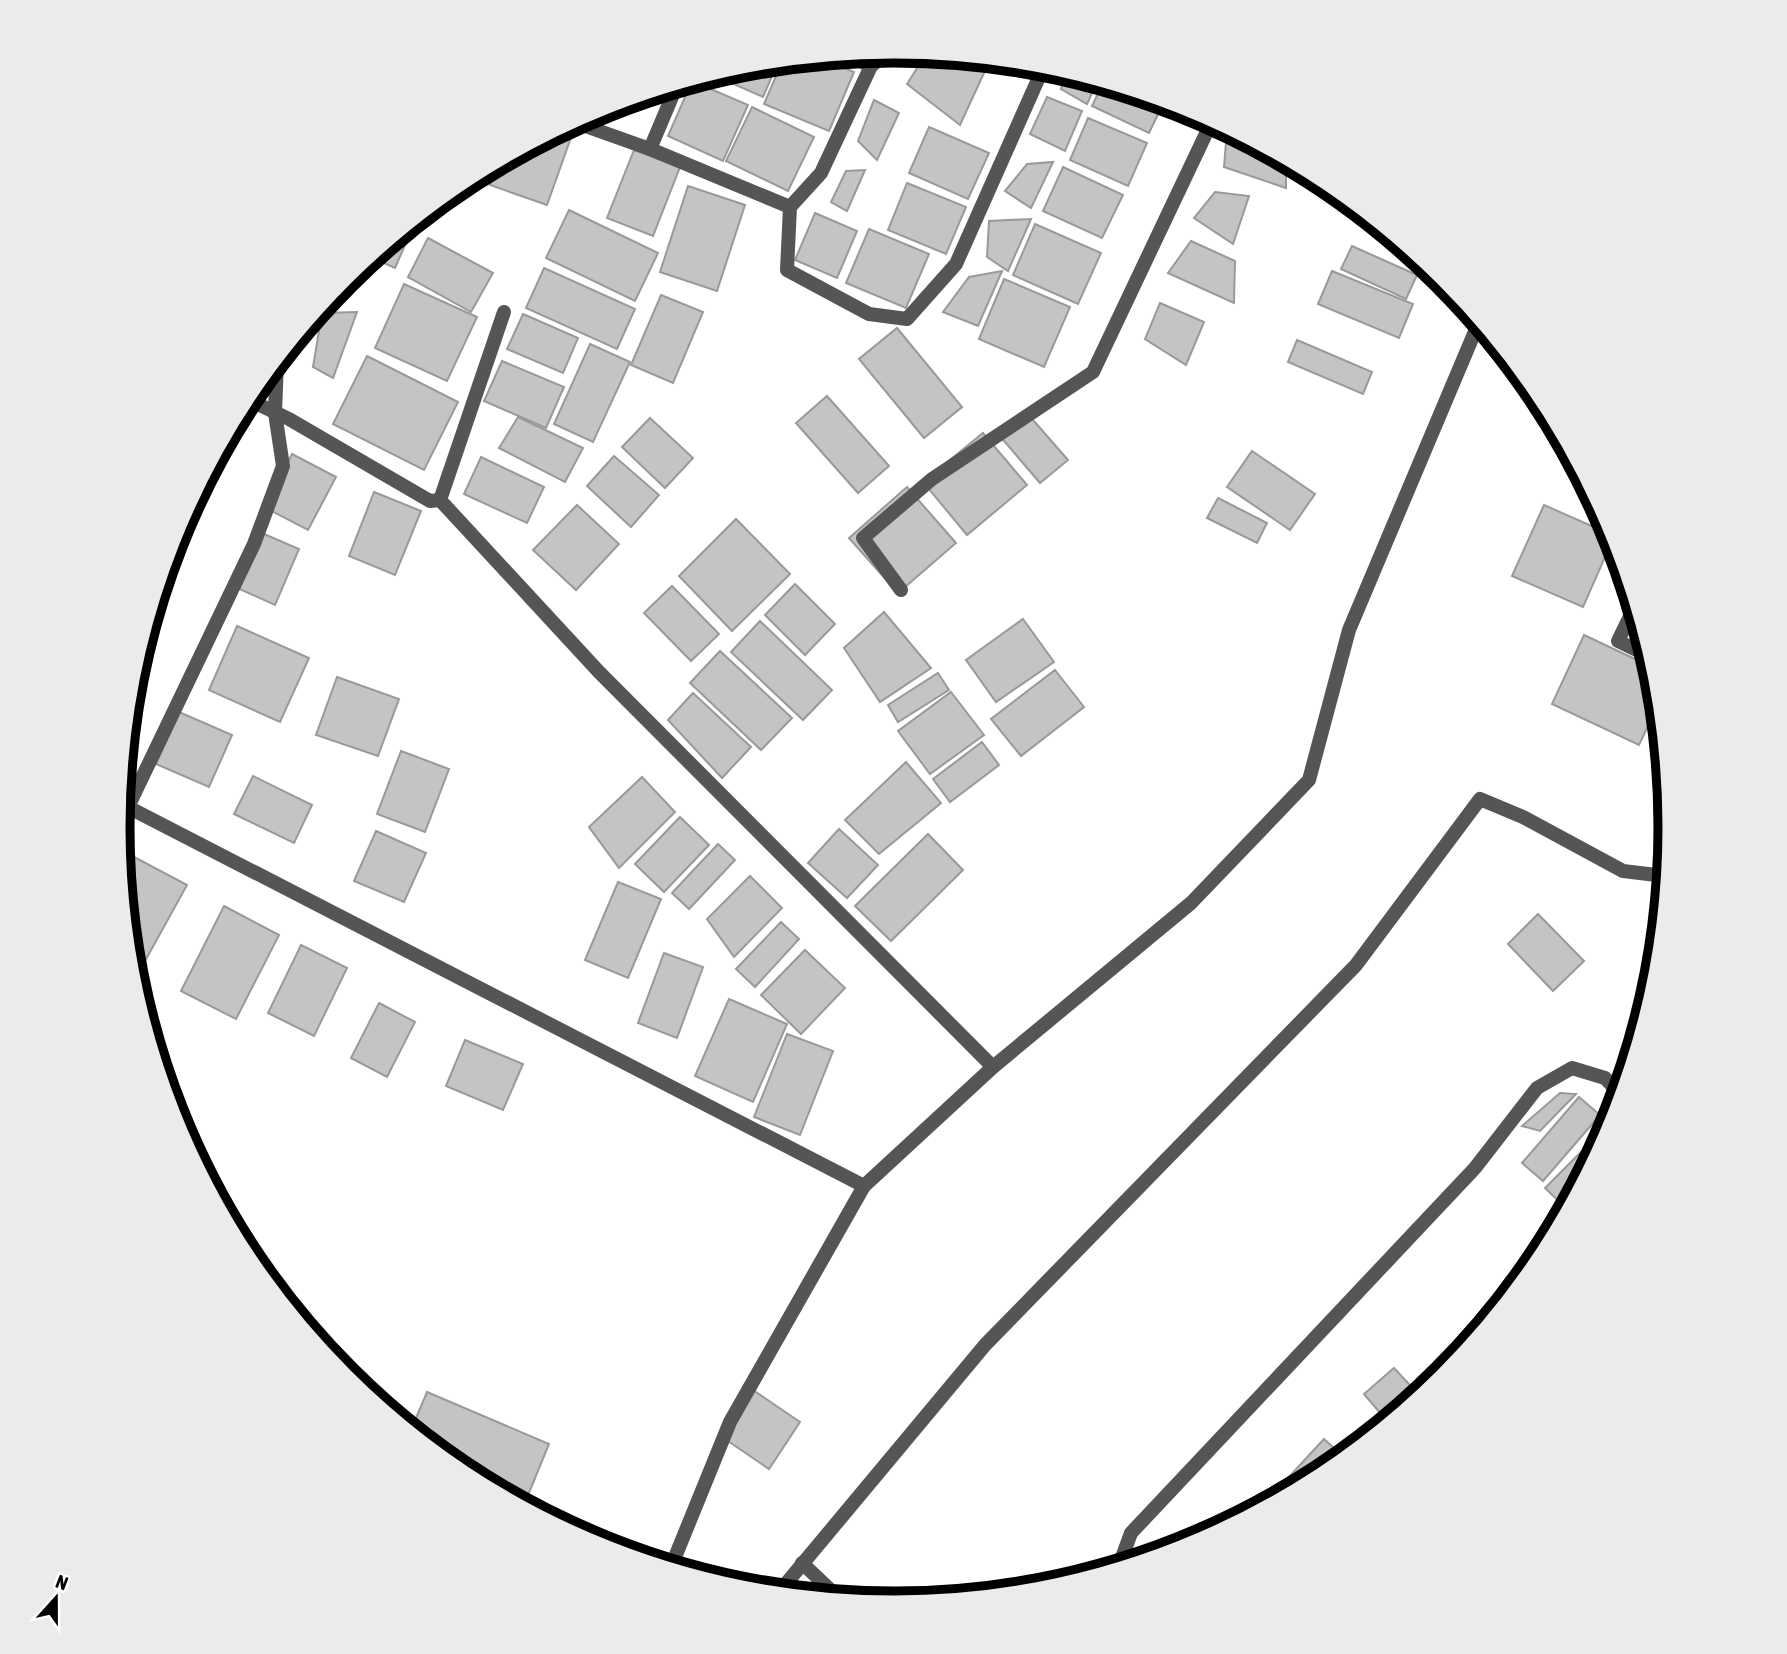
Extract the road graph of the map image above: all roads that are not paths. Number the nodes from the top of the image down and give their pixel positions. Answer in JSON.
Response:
{"nodes":[{"id":1,"x":867,"y":64,"type":"edge"},
{"id":2,"x":874,"y":64,"type":"edge"},
{"id":3,"x":871,"y":66,"type":"junction"},
{"id":4,"x":1039,"y":77,"type":"edge"},
{"id":5,"x":672,"y":96,"type":"edge"},
{"id":6,"x":588,"y":127,"type":"edge"},
{"id":7,"x":1207,"y":131,"type":"edge"},
{"id":8,"x":650,"y":149,"type":"junction"},
{"id":9,"x":790,"y":207,"type":"junction"},
{"id":10,"x":504,"y":312,"type":"dead end"},
{"id":11,"x":1475,"y":332,"type":"edge"},
{"id":12,"x":276,"y":377,"type":"edge"},
{"id":13,"x":257,"y":404,"type":"edge"},
{"id":14,"x":275,"y":413,"type":"junction"},
{"id":15,"x":440,"y":500,"type":"junction"},
{"id":16,"x":901,"y":590,"type":"dead end"},
{"id":17,"x":1628,"y":620,"type":"edge"},
{"id":18,"x":1636,"y":650,"type":"edge"},
{"id":19,"x":131,"y":792,"type":"edge"},
{"id":20,"x":130,"y":808,"type":"edge"},
{"id":21,"x":1656,"y":875,"type":"edge"},
{"id":22,"x":993,"y":1067,"type":"junction"},
{"id":23,"x":1612,"y":1086,"type":"edge"},
{"id":24,"x":864,"y":1185,"type":"junction"},
{"id":25,"x":1123,"y":1555,"type":"edge"},
{"id":26,"x":675,"y":1558,"type":"edge"},
{"id":27,"x":802,"y":1563,"type":"junction"},
{"id":28,"x":786,"y":1583,"type":"edge"},
{"id":29,"x":828,"y":1587,"type":"edge"}],
"edges":[{"from":1,"to":3,"type":"street"},
{"from":2,"to":3,"type":"street"},
{"from":3,"to":9,"type":"street"},
{"from":4,"to":9,"type":"street"},
{"from":5,"to":8,"type":"street"},
{"from":6,"to":8,"type":"street"},
{"from":7,"to":16,"type":"street"},
{"from":8,"to":9,"type":"street"},
{"from":10,"to":15,"type":"street"},
{"from":11,"to":22,"type":"street"},
{"from":12,"to":14,"type":"street"},
{"from":13,"to":14,"type":"street"},
{"from":14,"to":15,"type":"street"},
{"from":14,"to":19,"type":"street"},
{"from":15,"to":22,"type":"street"},
{"from":17,"to":18,"type":"street"},
{"from":20,"to":24,"type":"street"},
{"from":21,"to":27,"type":"street"},
{"from":22,"to":24,"type":"street"},
{"from":23,"to":25,"type":"street"},
{"from":24,"to":26,"type":"street"},
{"from":27,"to":28,"type":"street"},
{"from":27,"to":29,"type":"street"}]}
